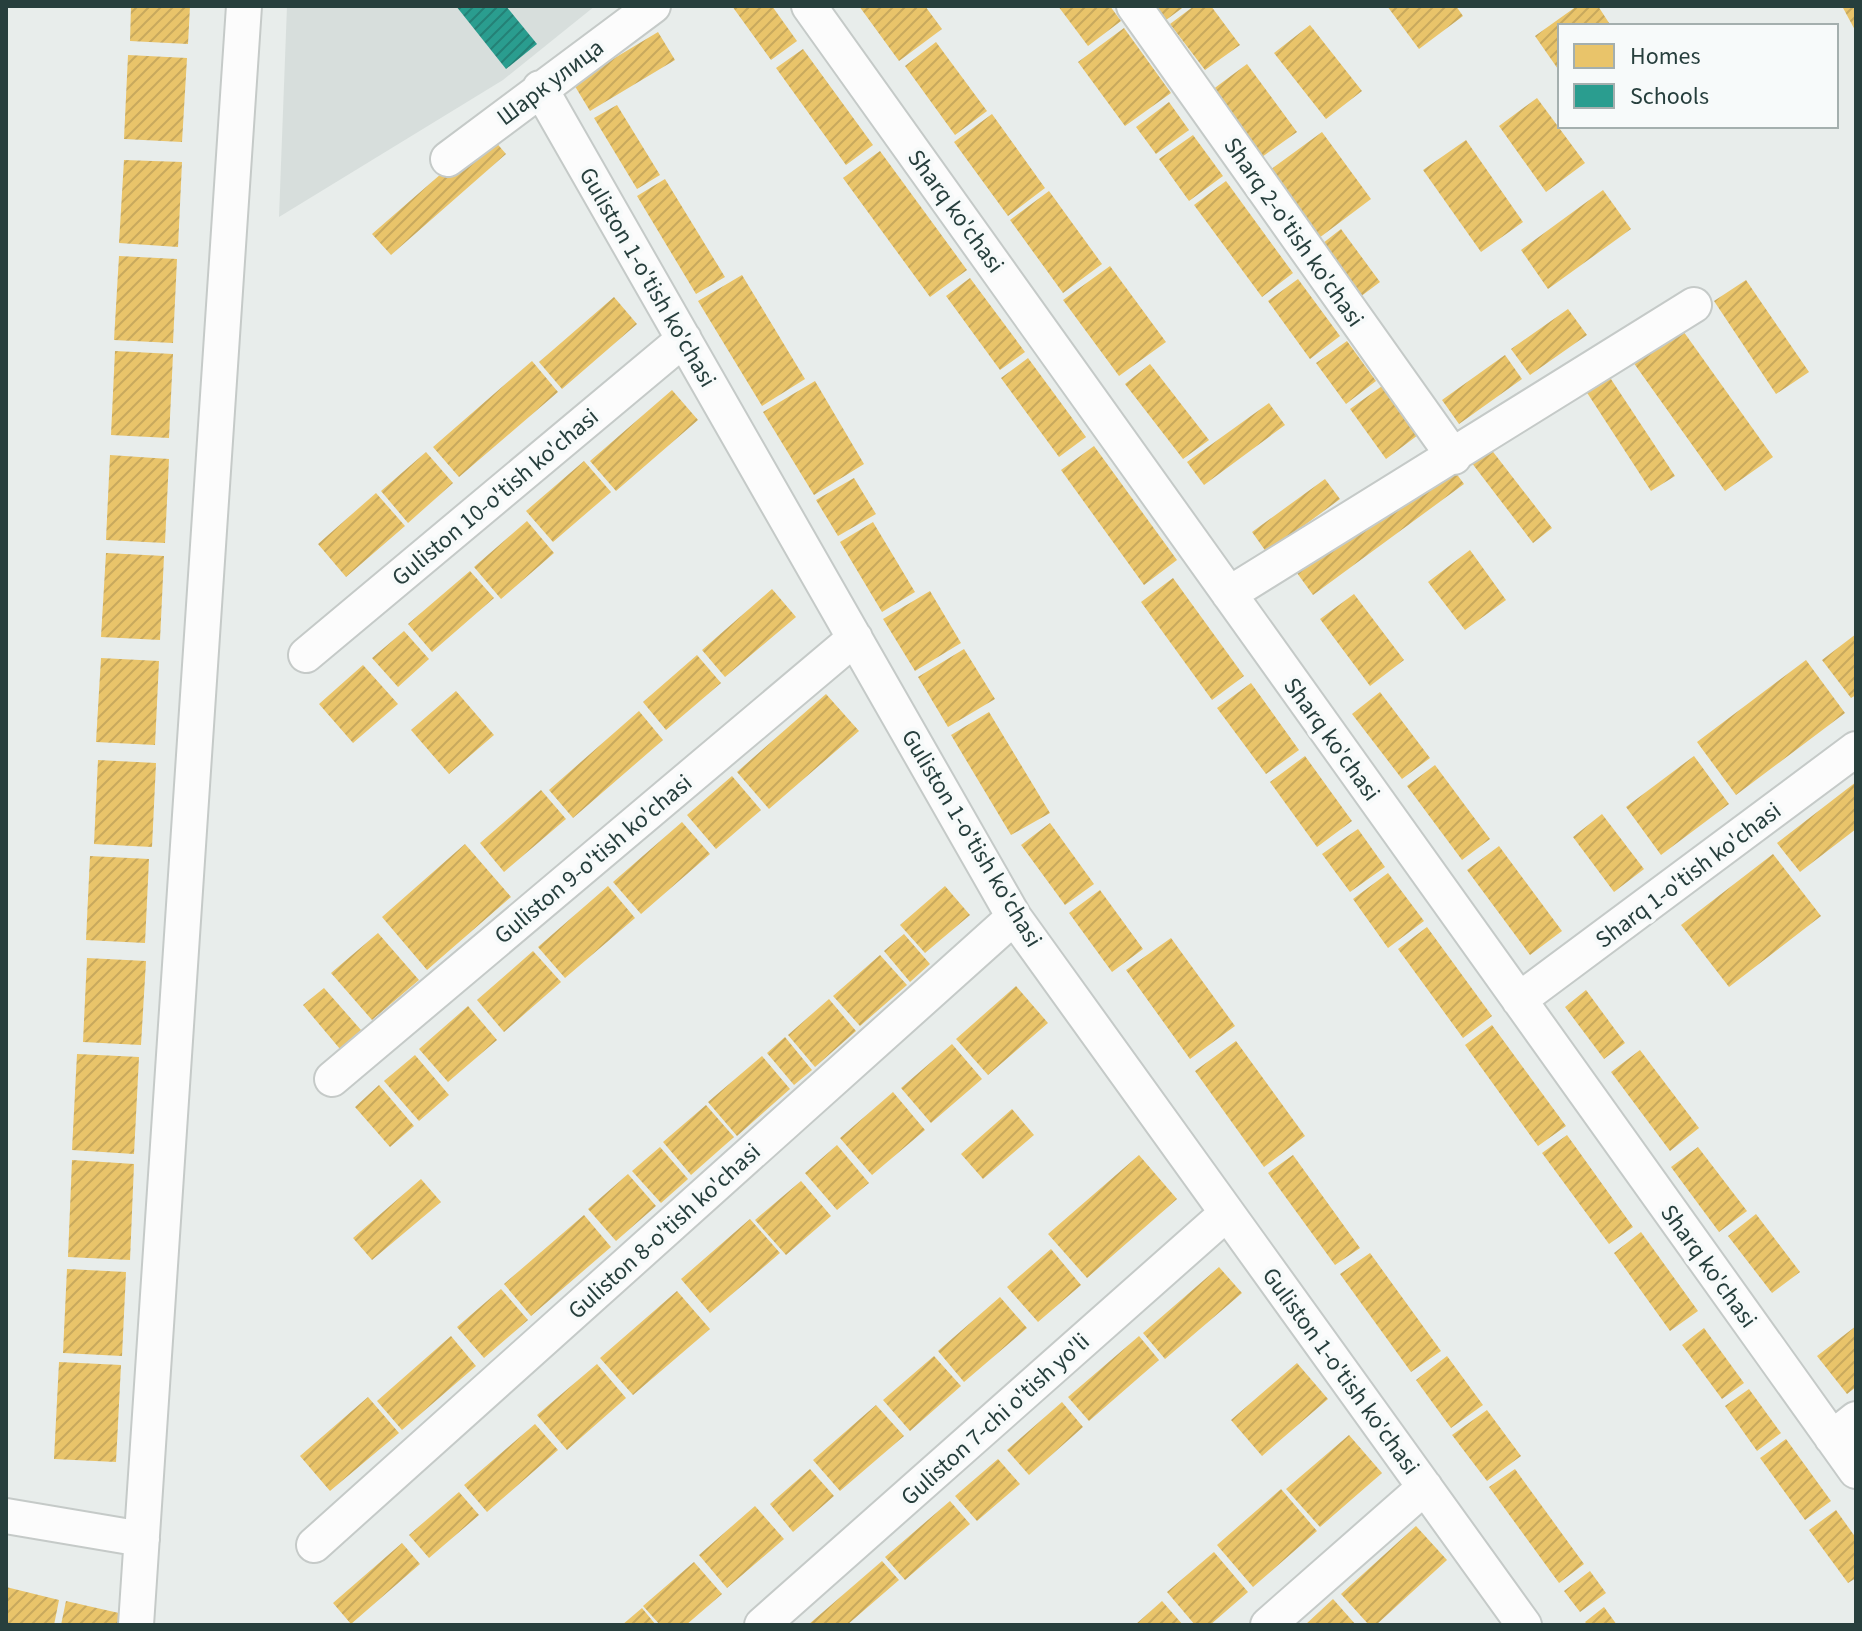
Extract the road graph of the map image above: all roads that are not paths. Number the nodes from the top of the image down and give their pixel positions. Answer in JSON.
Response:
{"nodes":[{"id":1,"x":244,"y":6,"type":"edge"},
{"id":2,"x":653,"y":6,"type":"edge"},
{"id":3,"x":809,"y":6,"type":"edge"},
{"id":4,"x":1134,"y":6,"type":"edge"},
{"id":5,"x":540,"y":88,"type":"junction"},
{"id":6,"x":448,"y":159,"type":"dead end"},
{"id":7,"x":1694,"y":305,"type":"dead end"},
{"id":8,"x":684,"y":339,"type":"junction"},
{"id":9,"x":1454,"y":457,"type":"junction"},
{"id":10,"x":1229,"y":594,"type":"junction"},
{"id":11,"x":855,"y":638,"type":"junction"},
{"id":12,"x":306,"y":655,"type":"dead end"},
{"id":13,"x":1856,"y":749,"type":"edge"},
{"id":14,"x":1014,"y":917,"type":"junction"},
{"id":15,"x":1519,"y":1000,"type":"junction"},
{"id":16,"x":332,"y":1079,"type":"dead end"},
{"id":17,"x":1227,"y":1213,"type":"junction"},
{"id":18,"x":1844,"y":1429,"type":"edge"},
{"id":19,"x":1856,"y":1471,"type":"edge"},
{"id":20,"x":1425,"y":1487,"type":"junction"},
{"id":21,"x":6,"y":1516,"type":"edge"},
{"id":22,"x":142,"y":1539,"type":"junction"},
{"id":23,"x":314,"y":1545,"type":"dead end"},
{"id":24,"x":136,"y":1625,"type":"edge"},
{"id":25,"x":762,"y":1625,"type":"edge"},
{"id":26,"x":1268,"y":1625,"type":"edge"},
{"id":27,"x":1524,"y":1625,"type":"edge"}],
"edges":[{"from":1,"to":22,"type":"street"},
{"from":2,"to":5,"type":"street","name":"Шарк улица"},
{"from":3,"to":10,"type":"street","name":"Sharq ko'chasi"},
{"from":4,"to":9,"type":"street","name":"Sharq 2-o'tish ko'chasi"},
{"from":5,"to":6,"type":"street","name":"Шарк улица"},
{"from":5,"to":8,"type":"street","name":"Guliston 1-o'tish ko'chasi"},
{"from":7,"to":9,"type":"street"},
{"from":8,"to":11,"type":"street","name":"Guliston 1-o'tish ko'chasi"},
{"from":8,"to":12,"type":"street","name":"Guliston 10-o'tish ko'chasi"},
{"from":9,"to":10,"type":"street"},
{"from":10,"to":15,"type":"street","name":"Sharq ko'chasi"},
{"from":11,"to":14,"type":"street","name":"Guliston 1-o'tish ko'chasi"},
{"from":11,"to":16,"type":"street","name":"Guliston 9-o'tish ko'chasi"},
{"from":13,"to":15,"type":"street","name":"Sharq 1-o'tish ko'chasi"},
{"from":14,"to":17,"type":"street","name":"Guliston 1-o'tish ko'chasi"},
{"from":14,"to":23,"type":"street","name":"Guliston 8-o'tish ko'chasi"},
{"from":15,"to":18,"type":"street","name":"Sharq ko'chasi"},
{"from":17,"to":20,"type":"street","name":"Guliston 1-o'tish ko'chasi"},
{"from":17,"to":25,"type":"street","name":"Guliston 7-chi o'tish yo'li"},
{"from":18,"to":19,"type":"street","name":"Sharq ko'chasi"},
{"from":20,"to":26,"type":"street"},
{"from":20,"to":27,"type":"street","name":"Guliston 1-o'tish ko'chasi"},
{"from":21,"to":22,"type":"street"},
{"from":22,"to":24,"type":"street"}]}
